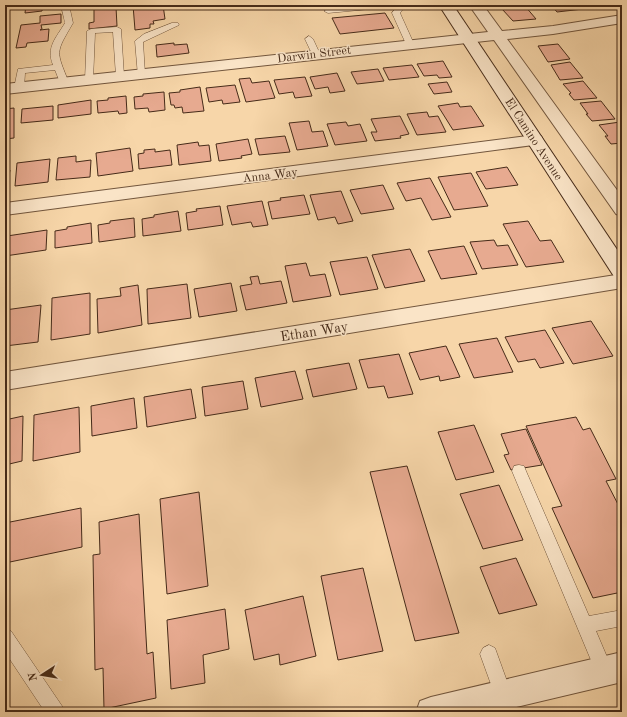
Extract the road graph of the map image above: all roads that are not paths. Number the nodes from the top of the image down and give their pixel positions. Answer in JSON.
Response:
{"nodes":[{"id":1,"x":65,"y":5,"type":"edge"},
{"id":2,"x":391,"y":5,"type":"edge"},
{"id":3,"x":402,"y":5,"type":"edge"},
{"id":4,"x":446,"y":5,"type":"edge"},
{"id":5,"x":476,"y":5,"type":"edge"},
{"id":6,"x":328,"y":11,"type":"dead end"},
{"id":7,"x":622,"y":19,"type":"edge"},
{"id":8,"x":175,"y":25,"type":"dead end"},
{"id":9,"x":497,"y":35,"type":"junction"},
{"id":10,"x":468,"y":38,"type":"junction"},
{"id":11,"x":309,"y":39,"type":"dead end"},
{"id":12,"x":410,"y":44,"type":"junction"},
{"id":13,"x":316,"y":54,"type":"junction"},
{"id":14,"x":57,"y":67,"type":"junction"},
{"id":15,"x":141,"y":74,"type":"junction"},
{"id":16,"x":120,"y":76,"type":"junction"},
{"id":17,"x":89,"y":80,"type":"junction"},
{"id":18,"x":64,"y":83,"type":"junction"},
{"id":19,"x":12,"y":89,"type":"edge"},
{"id":20,"x":535,"y":140,"type":"junction"},
{"id":21,"x":5,"y":209,"type":"edge"},
{"id":22,"x":622,"y":210,"type":"edge"},
{"id":23,"x":622,"y":273,"type":"edge"},
{"id":24,"x":622,"y":281,"type":"edge"},
{"id":25,"x":5,"y":381,"type":"edge"},
{"id":26,"x":519,"y":471,"type":"dead end"},
{"id":27,"x":622,"y":618,"type":"edge"},
{"id":28,"x":584,"y":625,"type":"junction"},
{"id":29,"x":5,"y":637,"type":"edge"},
{"id":30,"x":489,"y":654,"type":"dead end"},
{"id":31,"x":613,"y":669,"type":"edge"},
{"id":32,"x":503,"y":695,"type":"junction"},
{"id":33,"x":56,"y":712,"type":"edge"},
{"id":34,"x":431,"y":712,"type":"edge"}],
"edges":[{"from":1,"to":14,"type":"lane"},
{"from":2,"to":6,"type":"lane"},
{"from":3,"to":12,"type":"lane"},
{"from":4,"to":10,"type":"street","name":"El Camino Avenue"},
{"from":5,"to":9,"type":"street"},
{"from":7,"to":9,"type":"street","name":"Darwin Street"},
{"from":8,"to":15,"type":"lane"},
{"from":9,"to":10,"type":"street","name":"Darwin Street"},
{"from":9,"to":22,"type":"street"},
{"from":10,"to":12,"type":"street","name":"Darwin Street"},
{"from":10,"to":20,"type":"street","name":"El Camino Avenue"},
{"from":11,"to":13,"type":"lane"},
{"from":12,"to":13,"type":"street","name":"Darwin Street"},
{"from":13,"to":15,"type":"street","name":"Darwin Street"},
{"from":14,"to":18,"type":"lane"},
{"from":14,"to":19,"type":"lane"},
{"from":15,"to":16,"type":"street","name":"Darwin Street"},
{"from":16,"to":17,"type":"street","name":"Darwin Street"},
{"from":16,"to":17,"type":"lane"},
{"from":17,"to":18,"type":"street","name":"Darwin Street"},
{"from":18,"to":19,"type":"street","name":"Darwin Street"},
{"from":20,"to":21,"type":"street","name":"Anna Way"},
{"from":20,"to":23,"type":"street","name":"El Camino Avenue"},
{"from":24,"to":25,"type":"street","name":"Ethan Way"},
{"from":26,"to":28,"type":"lane"},
{"from":27,"to":28,"type":"lane"},
{"from":28,"to":31,"type":"lane"},
{"from":29,"to":33,"type":"lane"},
{"from":30,"to":32,"type":"lane"},
{"from":31,"to":32,"type":"street"},
{"from":32,"to":34,"type":"street"}]}
